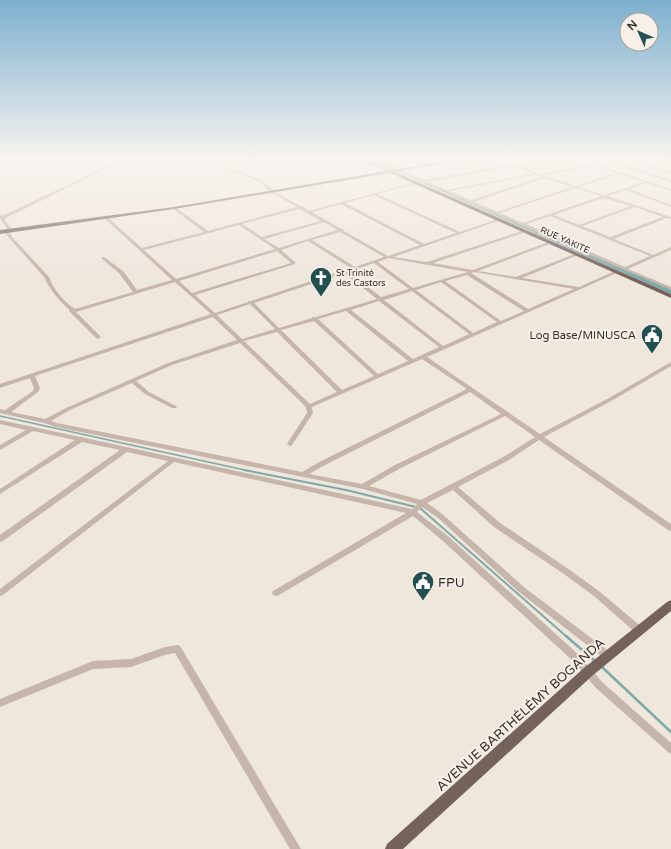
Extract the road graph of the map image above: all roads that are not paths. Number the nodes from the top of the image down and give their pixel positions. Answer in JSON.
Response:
{"nodes":[{"id":1,"x":38,"y":200,"type":"edge"},
{"id":2,"x":226,"y":200,"type":"edge"},
{"id":3,"x":287,"y":200,"type":"edge"},
{"id":4,"x":354,"y":200,"type":"edge"},
{"id":5,"x":386,"y":200,"type":"edge"},
{"id":6,"x":453,"y":200,"type":"edge"},
{"id":7,"x":465,"y":200,"type":"edge"},
{"id":8,"x":477,"y":200,"type":"edge"},
{"id":9,"x":537,"y":200,"type":"edge"},
{"id":10,"x":596,"y":200,"type":"edge"},
{"id":11,"x":617,"y":200,"type":"edge"},
{"id":12,"x":654,"y":200,"type":"edge"},
{"id":13,"x":470,"y":202,"type":"junction"},
{"id":14,"x":342,"y":203,"type":"junction"},
{"id":15,"x":463,"y":204,"type":"junction"},
{"id":16,"x":636,"y":206,"type":"junction"},
{"id":17,"x":671,"y":206,"type":"edge"},
{"id":18,"x":301,"y":207,"type":"junction"},
{"id":19,"x":174,"y":208,"type":"junction"},
{"id":20,"x":309,"y":212,"type":"junction"},
{"id":21,"x":496,"y":213,"type":"junction"},
{"id":22,"x":551,"y":215,"type":"junction"},
{"id":23,"x":1,"y":217,"type":"edge"},
{"id":24,"x":666,"y":217,"type":"junction"},
{"id":25,"x":106,"y":218,"type":"junction"},
{"id":26,"x":671,"y":218,"type":"edge"},
{"id":27,"x":499,"y":220,"type":"junction"},
{"id":28,"x":325,"y":221,"type":"junction"},
{"id":29,"x":240,"y":224,"type":"junction"},
{"id":30,"x":523,"y":224,"type":"junction"},
{"id":31,"x":579,"y":226,"type":"junction"},
{"id":32,"x":342,"y":230,"type":"junction"},
{"id":33,"x":9,"y":231,"type":"junction"},
{"id":34,"x":525,"y":231,"type":"junction"},
{"id":35,"x":0,"y":232,"type":"edge"},
{"id":36,"x":207,"y":232,"type":"junction"},
{"id":37,"x":459,"y":233,"type":"junction"},
{"id":38,"x":262,"y":238,"type":"junction"},
{"id":39,"x":610,"y":239,"type":"junction"},
{"id":40,"x":310,"y":241,"type":"junction"},
{"id":41,"x":551,"y":242,"type":"junction"},
{"id":42,"x":423,"y":245,"type":"junction"},
{"id":43,"x":671,"y":248,"type":"edge"},
{"id":44,"x":142,"y":250,"type":"junction"},
{"id":45,"x":279,"y":250,"type":"junction"},
{"id":46,"x":577,"y":254,"type":"junction"},
{"id":47,"x":652,"y":256,"type":"junction"},
{"id":48,"x":386,"y":257,"type":"junction"},
{"id":49,"x":103,"y":258,"type":"dead end"},
{"id":50,"x":445,"y":259,"type":"junction"},
{"id":51,"x":374,"y":262,"type":"junction"},
{"id":52,"x":425,"y":264,"type":"junction"},
{"id":53,"x":441,"y":266,"type":"junction"},
{"id":54,"x":354,"y":268,"type":"junction"},
{"id":55,"x":624,"y":269,"type":"junction"},
{"id":56,"x":344,"y":271,"type":"junction"},
{"id":57,"x":470,"y":272,"type":"junction"},
{"id":58,"x":617,"y":272,"type":"junction"},
{"id":59,"x":515,"y":278,"type":"junction"},
{"id":60,"x":174,"y":280,"type":"junction"},
{"id":61,"x":442,"y":281,"type":"junction"},
{"id":62,"x":577,"y":288,"type":"junction"},
{"id":63,"x":671,"y":289,"type":"edge"},
{"id":64,"x":411,"y":291,"type":"junction"},
{"id":65,"x":136,"y":292,"type":"junction"},
{"id":66,"x":191,"y":295,"type":"junction"},
{"id":67,"x":671,"y":296,"type":"edge"},
{"id":68,"x":381,"y":300,"type":"junction"},
{"id":69,"x":250,"y":302,"type":"junction"},
{"id":70,"x":347,"y":309,"type":"junction"},
{"id":71,"x":71,"y":310,"type":"junction"},
{"id":72,"x":528,"y":311,"type":"junction"},
{"id":73,"x":213,"y":314,"type":"junction"},
{"id":74,"x":314,"y":318,"type":"junction"},
{"id":75,"x":501,"y":323,"type":"junction"},
{"id":76,"x":277,"y":330,"type":"junction"},
{"id":77,"x":472,"y":334,"type":"junction"},
{"id":78,"x":98,"y":336,"type":"dead end"},
{"id":79,"x":240,"y":340,"type":"junction"},
{"id":80,"x":443,"y":348,"type":"junction"},
{"id":81,"x":422,"y":356,"type":"junction"},
{"id":82,"x":412,"y":361,"type":"junction"},
{"id":83,"x":671,"y":364,"type":"edge"},
{"id":84,"x":32,"y":375,"type":"junction"},
{"id":85,"x":377,"y":376,"type":"junction"},
{"id":86,"x":132,"y":380,"type":"junction"},
{"id":87,"x":0,"y":386,"type":"edge"},
{"id":88,"x":470,"y":390,"type":"junction"},
{"id":89,"x":340,"y":391,"type":"junction"},
{"id":90,"x":309,"y":406,"type":"junction"},
{"id":91,"x":174,"y":407,"type":"dead end"},
{"id":92,"x":4,"y":411,"type":"edge"},
{"id":93,"x":505,"y":414,"type":"junction"},
{"id":94,"x":46,"y":420,"type":"junction"},
{"id":95,"x":0,"y":422,"type":"edge"},
{"id":96,"x":32,"y":429,"type":"junction"},
{"id":97,"x":540,"y":437,"type":"junction"},
{"id":98,"x":82,"y":439,"type":"junction"},
{"id":99,"x":290,"y":444,"type":"dead end"},
{"id":100,"x":0,"y":448,"type":"edge"},
{"id":101,"x":126,"y":449,"type":"junction"},
{"id":102,"x":174,"y":460,"type":"junction"},
{"id":103,"x":302,"y":475,"type":"junction"},
{"id":104,"x":363,"y":487,"type":"junction"},
{"id":105,"x":454,"y":487,"type":"junction"},
{"id":106,"x":0,"y":492,"type":"edge"},
{"id":107,"x":422,"y":503,"type":"junction"},
{"id":108,"x":413,"y":512,"type":"junction"},
{"id":109,"x":671,"y":528,"type":"edge"},
{"id":110,"x":0,"y":539,"type":"edge"},
{"id":111,"x":0,"y":593,"type":"edge"},
{"id":112,"x":276,"y":593,"type":"dead end"},
{"id":113,"x":671,"y":605,"type":"edge"},
{"id":114,"x":640,"y":631,"type":"junction"},
{"id":115,"x":598,"y":664,"type":"junction"},
{"id":116,"x":0,"y":703,"type":"edge"},
{"id":117,"x":671,"y":749,"type":"edge"},
{"id":118,"x":296,"y":849,"type":"edge"},
{"id":119,"x":392,"y":849,"type":"edge"}],
"edges":[{"from":1,"to":23,"type":"street"},
{"from":2,"to":19,"type":"main road"},
{"from":3,"to":18,"type":"street"},
{"from":4,"to":14,"type":"street"},
{"from":5,"to":37,"type":"street"},
{"from":6,"to":15,"type":"main road","name":"RUE YAKITE"},
{"from":7,"to":13,"type":"street"},
{"from":8,"to":13,"type":"street"},
{"from":9,"to":21,"type":"street"},
{"from":10,"to":22,"type":"street"},
{"from":11,"to":16,"type":"street"},
{"from":12,"to":17,"type":"street"},
{"from":13,"to":15,"type":"street"},
{"from":13,"to":21,"type":"street"},
{"from":14,"to":20,"type":"street"},
{"from":14,"to":42,"type":"street"},
{"from":15,"to":27,"type":"main road","name":"RUE YAKITE"},
{"from":16,"to":24,"type":"street"},
{"from":16,"to":31,"type":"street"},
{"from":18,"to":20,"type":"street"},
{"from":18,"to":29,"type":"street"},
{"from":19,"to":25,"type":"main road"},
{"from":19,"to":36,"type":"street"},
{"from":20,"to":28,"type":"street"},
{"from":21,"to":30,"type":"street"},
{"from":22,"to":30,"type":"street"},
{"from":22,"to":31,"type":"street"},
{"from":23,"to":33,"type":"street"},
{"from":24,"to":26,"type":"street"},
{"from":24,"to":39,"type":"street"},
{"from":25,"to":33,"type":"main road"},
{"from":25,"to":44,"type":"street"},
{"from":27,"to":34,"type":"main road","name":"RUE YAKITE"},
{"from":27,"to":37,"type":"street"},
{"from":28,"to":32,"type":"street"},
{"from":28,"to":38,"type":"street"},
{"from":29,"to":36,"type":"street"},
{"from":29,"to":38,"type":"street"},
{"from":30,"to":55,"type":"street"},
{"from":31,"to":39,"type":"street"},
{"from":32,"to":40,"type":"street"},
{"from":32,"to":48,"type":"street"},
{"from":33,"to":35,"type":"main road"},
{"from":33,"to":71,"type":"street"},
{"from":34,"to":41,"type":"main road","name":"RUE YAKITE"},
{"from":34,"to":50,"type":"street"},
{"from":36,"to":44,"type":"street"},
{"from":37,"to":42,"type":"street"},
{"from":38,"to":45,"type":"street"},
{"from":39,"to":47,"type":"street"},
{"from":40,"to":45,"type":"street"},
{"from":40,"to":54,"type":"street"},
{"from":41,"to":46,"type":"main road","name":"RUE YAKITE"},
{"from":41,"to":57,"type":"street"},
{"from":42,"to":48,"type":"street"},
{"from":43,"to":47,"type":"street"},
{"from":44,"to":60,"type":"street"},
{"from":45,"to":60,"type":"street"},
{"from":45,"to":66,"type":"street"},
{"from":46,"to":58,"type":"main road","name":"RUE YAKITE"},
{"from":46,"to":59,"type":"street"},
{"from":47,"to":55,"type":"street"},
{"from":48,"to":51,"type":"street"},
{"from":48,"to":52,"type":"street"},
{"from":49,"to":65,"type":"street"},
{"from":50,"to":52,"type":"street"},
{"from":50,"to":53,"type":"street"},
{"from":51,"to":54,"type":"street"},
{"from":51,"to":64,"type":"street"},
{"from":52,"to":53,"type":"street"},
{"from":53,"to":57,"type":"street"},
{"from":54,"to":56,"type":"street"},
{"from":55,"to":63,"type":"street"},
{"from":56,"to":68,"type":"street"},
{"from":56,"to":69,"type":"street"},
{"from":57,"to":59,"type":"street"},
{"from":57,"to":61,"type":"street"},
{"from":57,"to":72,"type":"street"},
{"from":58,"to":62,"type":"street"},
{"from":58,"to":67,"type":"main road","name":"RUE YAKITE"},
{"from":59,"to":62,"type":"street"},
{"from":60,"to":65,"type":"street"},
{"from":60,"to":66,"type":"street"},
{"from":61,"to":64,"type":"street"},
{"from":61,"to":75,"type":"street"},
{"from":62,"to":72,"type":"street"},
{"from":64,"to":68,"type":"street"},
{"from":64,"to":77,"type":"street"},
{"from":65,"to":71,"type":"street"},
{"from":66,"to":73,"type":"street"},
{"from":68,"to":70,"type":"street"},
{"from":68,"to":80,"type":"street"},
{"from":69,"to":73,"type":"street"},
{"from":69,"to":76,"type":"street"},
{"from":70,"to":74,"type":"street"},
{"from":70,"to":82,"type":"street"},
{"from":71,"to":78,"type":"street"},
{"from":72,"to":75,"type":"street"},
{"from":73,"to":79,"type":"street"},
{"from":73,"to":84,"type":"street"},
{"from":74,"to":76,"type":"street"},
{"from":74,"to":85,"type":"street"},
{"from":75,"to":77,"type":"street"},
{"from":76,"to":79,"type":"street"},
{"from":76,"to":89,"type":"street"},
{"from":77,"to":80,"type":"street"},
{"from":79,"to":86,"type":"street"},
{"from":79,"to":90,"type":"street"},
{"from":80,"to":81,"type":"street"},
{"from":81,"to":82,"type":"street"},
{"from":81,"to":88,"type":"street"},
{"from":82,"to":85,"type":"street"},
{"from":83,"to":97,"type":"street"},
{"from":84,"to":87,"type":"street"},
{"from":84,"to":92,"type":"street"},
{"from":85,"to":89,"type":"street"},
{"from":86,"to":91,"type":"street"},
{"from":86,"to":94,"type":"street"},
{"from":88,"to":93,"type":"street"},
{"from":88,"to":103,"type":"street"},
{"from":89,"to":90,"type":"street"},
{"from":90,"to":99,"type":"street"},
{"from":92,"to":94,"type":"street"},
{"from":93,"to":97,"type":"street"},
{"from":93,"to":104,"type":"street"},
{"from":94,"to":103,"type":"street"},
{"from":95,"to":96,"type":"street"},
{"from":96,"to":98,"type":"street"},
{"from":96,"to":100,"type":"street"},
{"from":97,"to":105,"type":"street"},
{"from":97,"to":109,"type":"street"},
{"from":98,"to":101,"type":"street"},
{"from":98,"to":106,"type":"street"},
{"from":101,"to":102,"type":"street"},
{"from":101,"to":110,"type":"street"},
{"from":102,"to":108,"type":"street"},
{"from":102,"to":111,"type":"street"},
{"from":103,"to":104,"type":"street"},
{"from":104,"to":107,"type":"street"},
{"from":105,"to":107,"type":"street"},
{"from":105,"to":114,"type":"street"},
{"from":107,"to":108,"type":"street"},
{"from":107,"to":115,"type":"street"},
{"from":108,"to":112,"type":"street"},
{"from":108,"to":115,"type":"street"},
{"from":113,"to":114,"type":"main road","name":"AVENUE BARTHÉLÉMY BOGANDA"},
{"from":114,"to":115,"type":"main road","name":"AVENUE BARTHÉLÉMY BOGANDA"},
{"from":115,"to":117,"type":"street"},
{"from":115,"to":119,"type":"main road","name":"AVENUE BARTHÉLÉMY BOGANDA"},
{"from":116,"to":118,"type":"street"}]}
